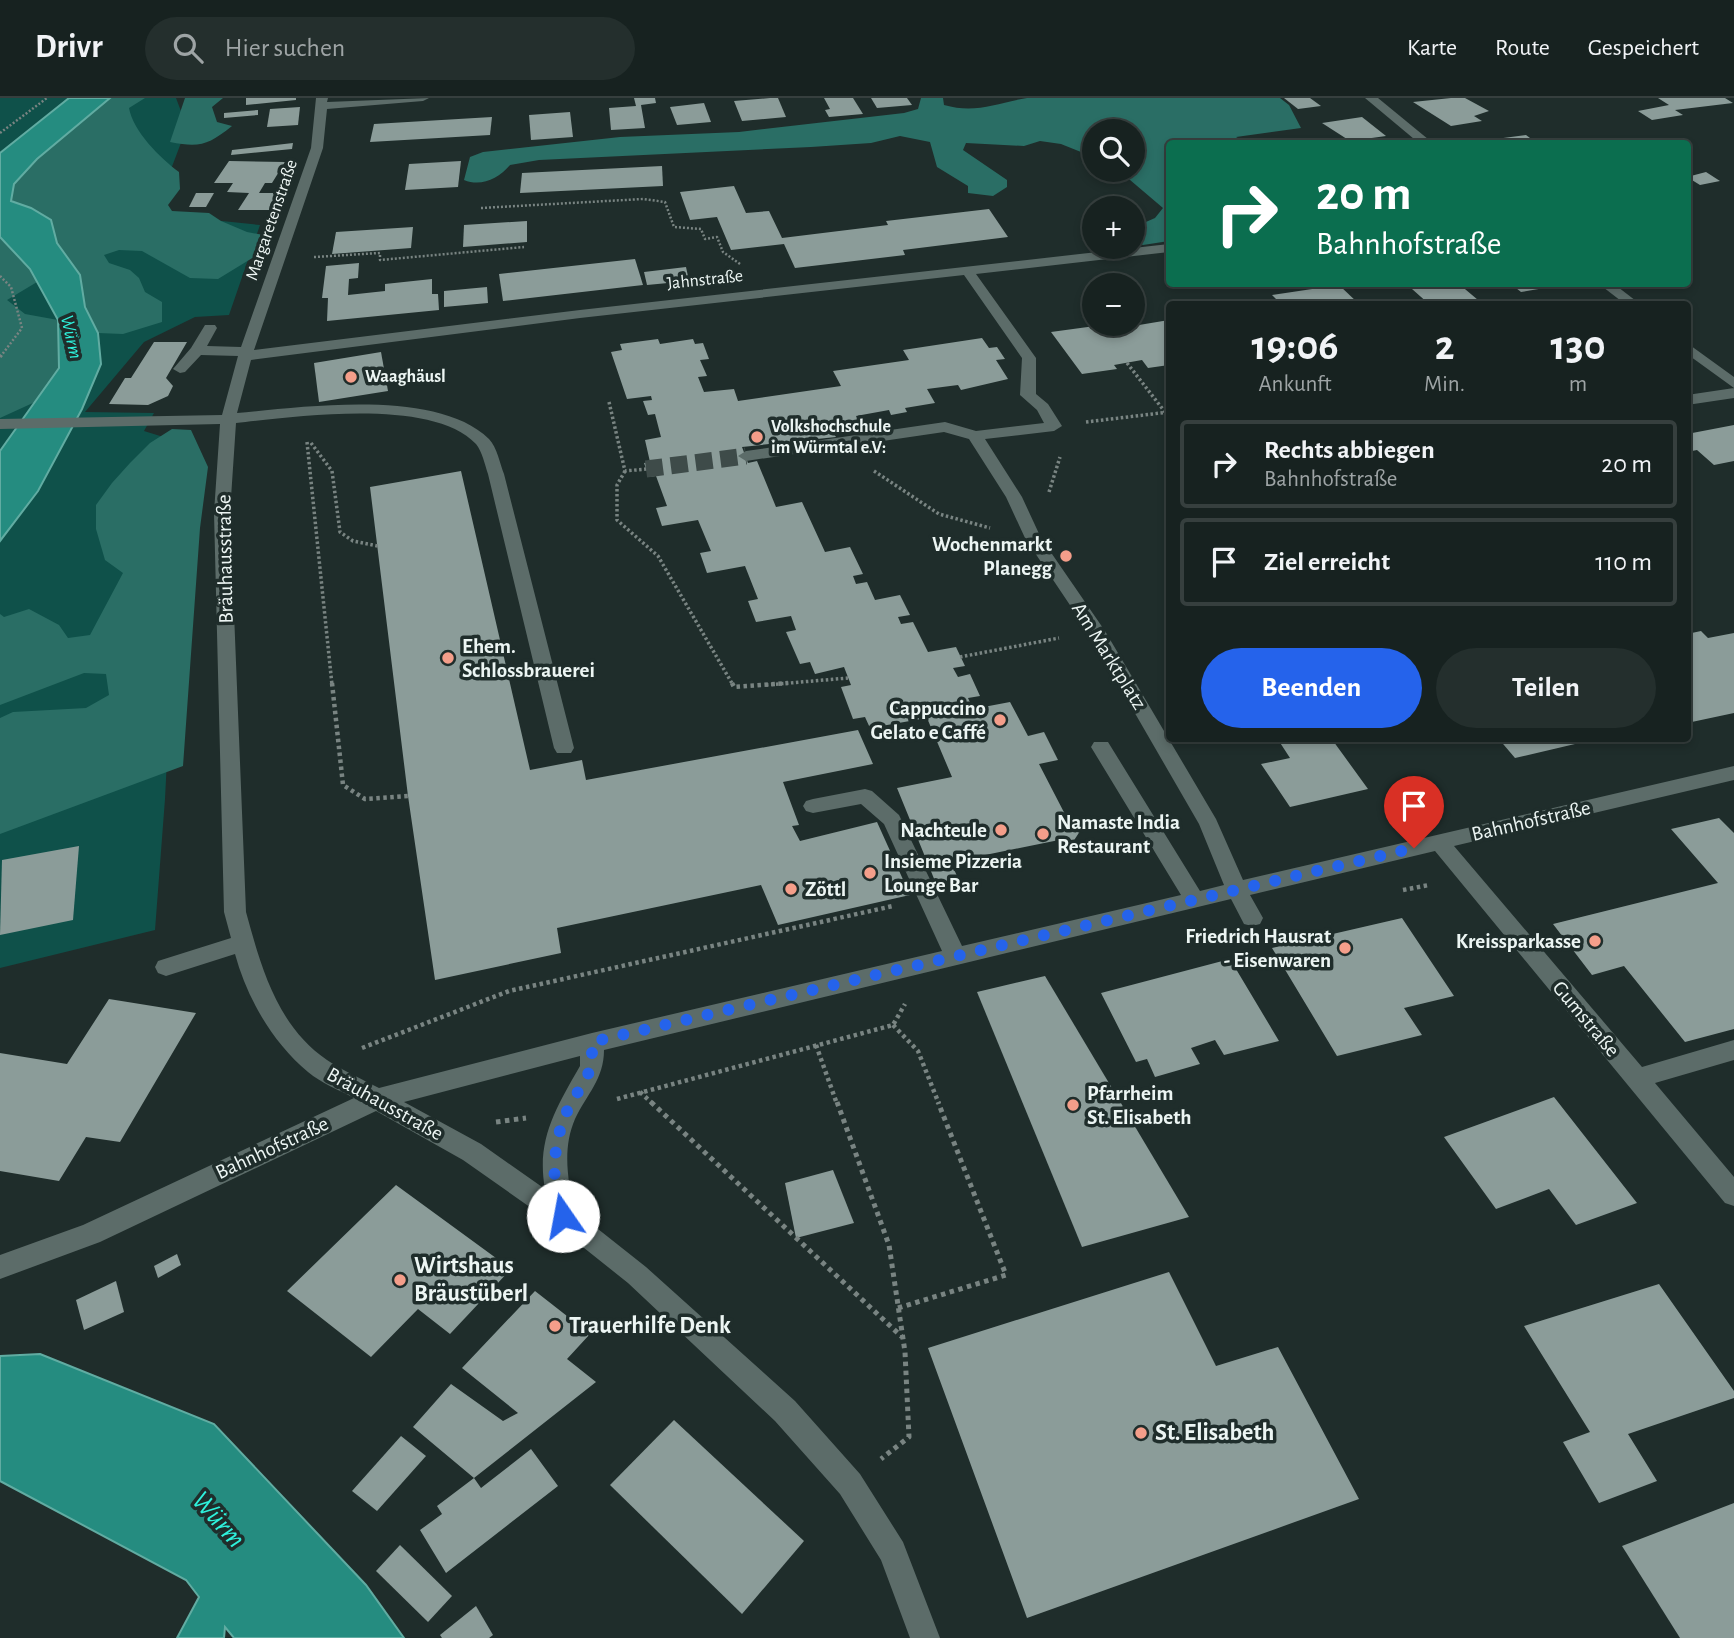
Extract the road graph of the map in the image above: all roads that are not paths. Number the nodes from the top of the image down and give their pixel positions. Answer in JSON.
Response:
{"nodes":[{"id":1,"x":423,"y":98,"type":"edge"},
{"id":2,"x":1371,"y":98,"type":"edge"},
{"id":3,"x":322,"y":102,"type":"edge"},
{"id":4,"x":1423,"y":140,"type":"edge"},
{"id":5,"x":1166,"y":248,"type":"edge"},
{"id":6,"x":967,"y":270,"type":"junction"},
{"id":7,"x":1610,"y":287,"type":"edge"},
{"id":8,"x":1629,"y":301,"type":"edge"},
{"id":9,"x":210,"y":328,"type":"dead end"},
{"id":10,"x":197,"y":350,"type":"junction"},
{"id":11,"x":1691,"y":350,"type":"edge"},
{"id":12,"x":246,"y":354,"type":"junction"},
{"id":13,"x":180,"y":369,"type":"dead end"},
{"id":14,"x":1734,"y":384,"type":"edge"},
{"id":15,"x":1734,"y":393,"type":"edge"},
{"id":16,"x":1691,"y":399,"type":"edge"},
{"id":17,"x":228,"y":419,"type":"junction"},
{"id":18,"x":4,"y":424,"type":"edge"},
{"id":19,"x":975,"y":436,"type":"junction"},
{"id":20,"x":746,"y":456,"type":"tunnel mouth"},
{"id":21,"x":1101,"y":747,"type":"dead end"},
{"id":22,"x":564,"y":748,"type":"dead end"},
{"id":23,"x":1734,"y":774,"type":"edge"},
{"id":24,"x":813,"y":806,"type":"dead end"},
{"id":25,"x":1439,"y":842,"type":"junction"},
{"id":26,"x":1237,"y":890,"type":"junction"},
{"id":27,"x":1194,"y":899,"type":"junction"},
{"id":28,"x":1252,"y":918,"type":"dead end"},
{"id":29,"x":243,"y":943,"type":"junction"},
{"id":30,"x":956,"y":957,"type":"junction"},
{"id":31,"x":166,"y":967,"type":"dead end"},
{"id":32,"x":592,"y":1042,"type":"junction"},
{"id":33,"x":1734,"y":1050,"type":"edge"},
{"id":34,"x":1636,"y":1079,"type":"junction"},
{"id":35,"x":377,"y":1098,"type":"junction"},
{"id":36,"x":1734,"y":1195,"type":"edge"},
{"id":37,"x":563,"y":1216,"type":"junction"},
{"id":38,"x":0,"y":1267,"type":"edge"},
{"id":39,"x":925,"y":1638,"type":"edge"}],
"edges":[{"from":1,"to":3,"type":"street"},
{"from":2,"to":4,"type":"street"},
{"from":3,"to":12,"type":"street","name":"Margaretenstraße"},
{"from":5,"to":6,"type":"street","name":"Jahnstraße"},
{"from":6,"to":12,"type":"street","name":"Jahnstraße"},
{"from":6,"to":19,"type":"street"},
{"from":7,"to":8,"type":"street"},
{"from":9,"to":10,"type":"street"},
{"from":10,"to":12,"type":"street","name":"Jahnstraße"},
{"from":10,"to":13,"type":"street"},
{"from":11,"to":14,"type":"street"},
{"from":12,"to":17,"type":"street","name":"Bräuhausstraße"},
{"from":15,"to":16,"type":"street"},
{"from":17,"to":18,"type":"street"},
{"from":17,"to":22,"type":"street"},
{"from":17,"to":29,"type":"street","name":"Bräuhausstraße"},
{"from":19,"to":20,"type":"street"},
{"from":19,"to":26,"type":"street","name":"Am Marktplatz"},
{"from":21,"to":27,"type":"street"},
{"from":23,"to":25,"type":"street","name":"Bahnhofstraße"},
{"from":24,"to":30,"type":"street"},
{"from":25,"to":26,"type":"street","name":"Bahnhofstraße"},
{"from":25,"to":34,"type":"street","name":"Gumstraße"},
{"from":26,"to":27,"type":"street","name":"Bahnhofstraße"},
{"from":26,"to":28,"type":"street","name":"Am Marktplatz"},
{"from":27,"to":30,"type":"street","name":"Bahnhofstraße"},
{"from":29,"to":31,"type":"street"},
{"from":29,"to":35,"type":"street","name":"Bräuhausstraße"},
{"from":30,"to":32,"type":"street","name":"Bahnhofstraße"},
{"from":32,"to":35,"type":"street","name":"Bahnhofstraße"},
{"from":32,"to":37,"type":"street"},
{"from":33,"to":34,"type":"street"},
{"from":34,"to":36,"type":"street","name":"Gumstraße"},
{"from":35,"to":37,"type":"street","name":"Bräuhausstraße"},
{"from":35,"to":38,"type":"street","name":"Bahnhofstraße"},
{"from":37,"to":39,"type":"street","name":"Bräuhausstraße"}]}
